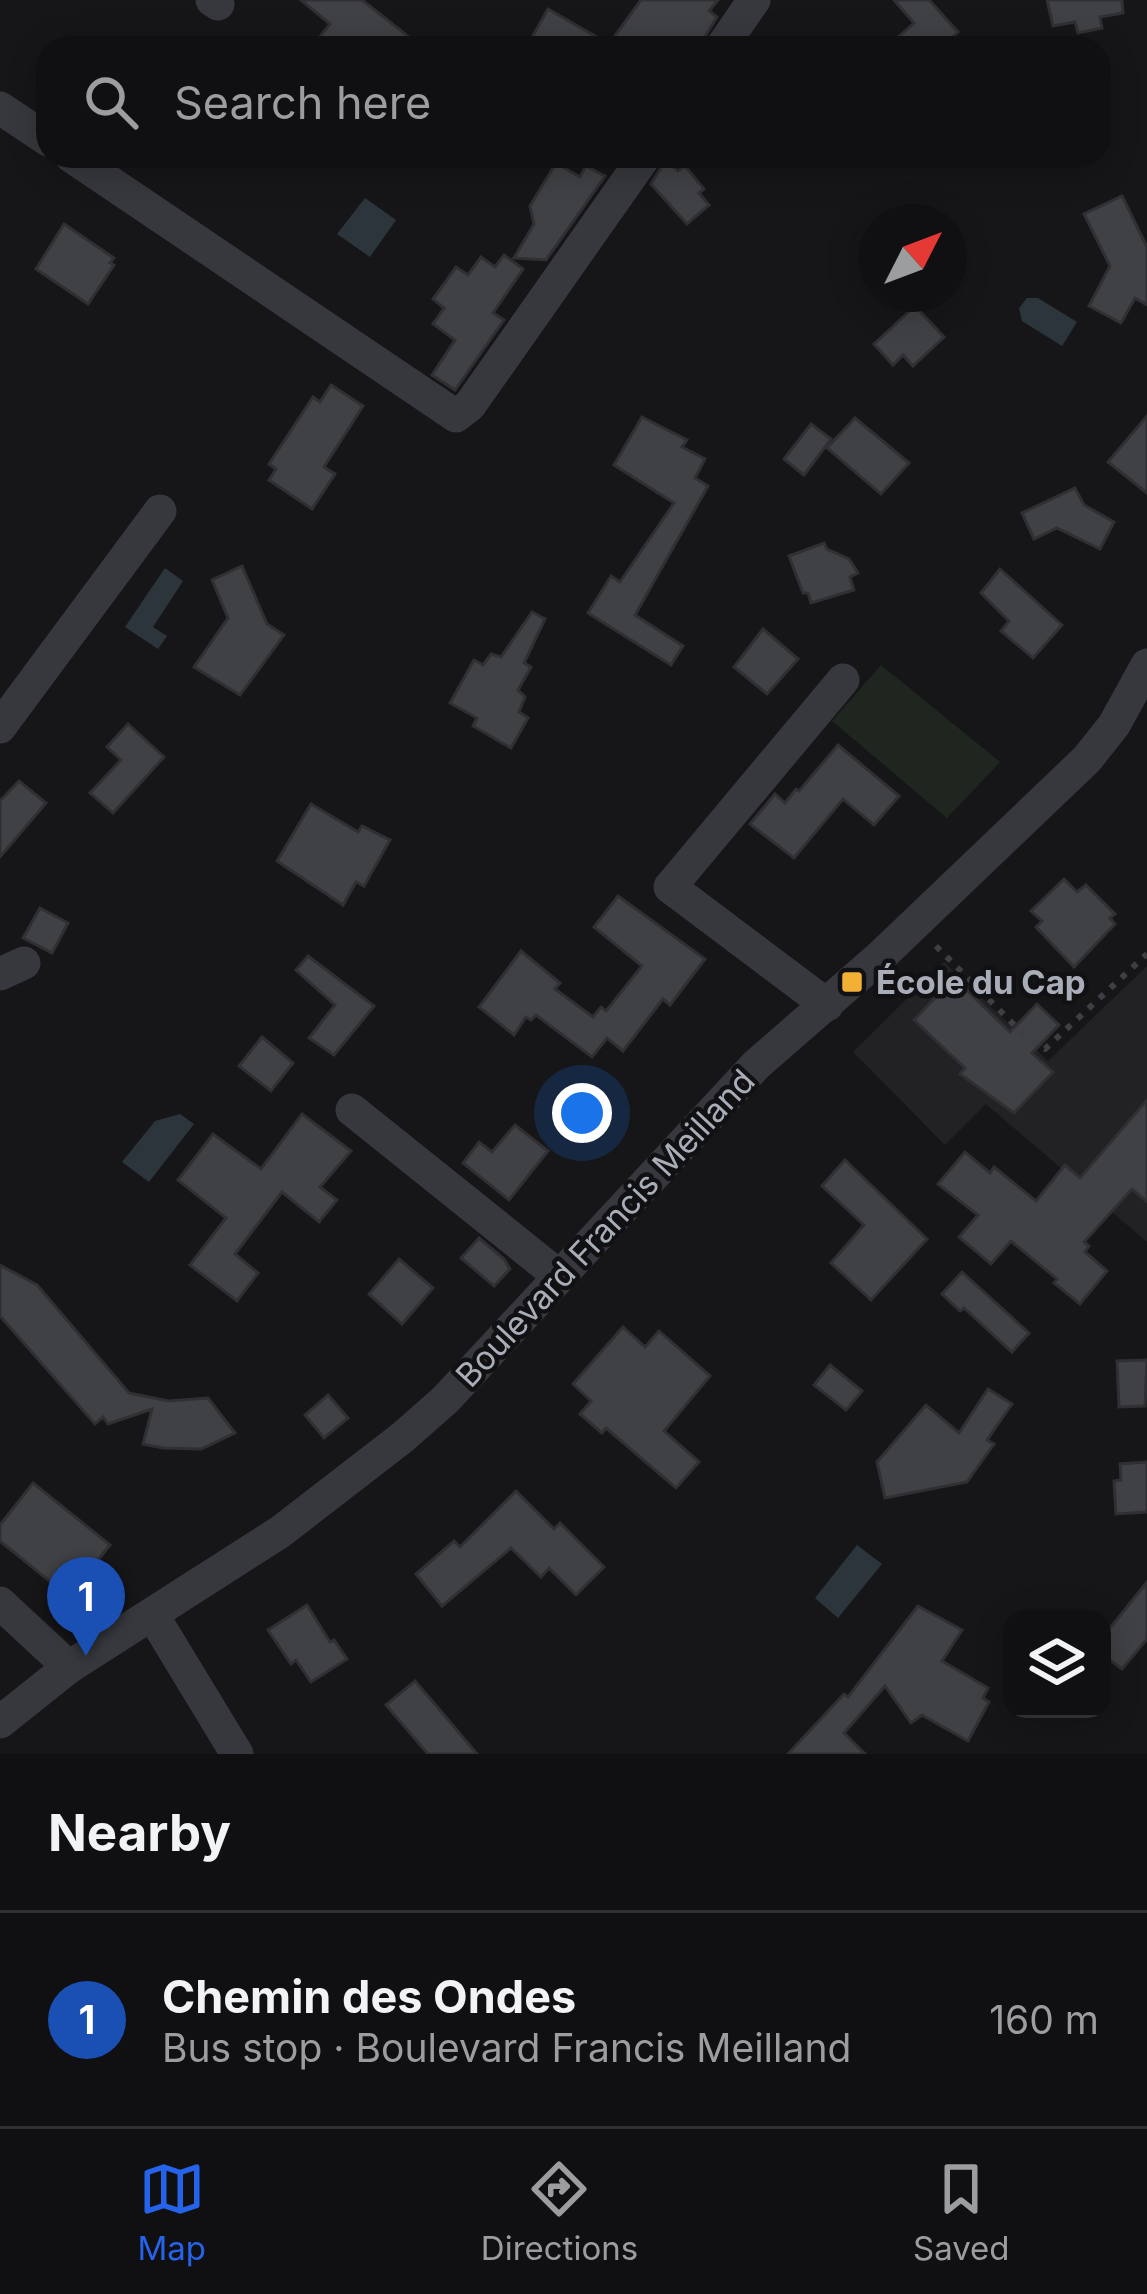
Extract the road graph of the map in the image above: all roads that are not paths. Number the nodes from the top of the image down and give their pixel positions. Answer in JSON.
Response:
{"nodes":[{"id":1,"x":754,"y":0,"type":"edge"},
{"id":2,"x":729,"y":36,"type":"edge"},
{"id":3,"x":0,"y":108,"type":"edge"},
{"id":4,"x":36,"y":132,"type":"edge"},
{"id":5,"x":89,"y":168,"type":"edge"},
{"id":6,"x":637,"y":168,"type":"edge"},
{"id":7,"x":160,"y":511,"type":"dead end"},
{"id":8,"x":1147,"y":665,"type":"edge"},
{"id":9,"x":843,"y":680,"type":"dead end"},
{"id":10,"x":0,"y":727,"type":"edge"},
{"id":11,"x":827,"y":1005,"type":"junction"},
{"id":12,"x":352,"y":1110,"type":"dead end"},
{"id":13,"x":559,"y":1276,"type":"junction"},
{"id":14,"x":0,"y":1604,"type":"edge"},
{"id":15,"x":152,"y":1614,"type":"junction"},
{"id":16,"x":70,"y":1666,"type":"junction"},
{"id":17,"x":0,"y":1721,"type":"edge"},
{"id":18,"x":237,"y":1754,"type":"edge"}],
"edges":[{"from":1,"to":2,"type":"street"},
{"from":3,"to":4,"type":"street"},
{"from":5,"to":6,"type":"street"},
{"from":7,"to":10,"type":"street"},
{"from":8,"to":11,"type":"street","name":"Boulevard Francis Meilland"},
{"from":9,"to":11,"type":"street"},
{"from":11,"to":13,"type":"street","name":"Boulevard Francis Meilland"},
{"from":12,"to":13,"type":"street"},
{"from":13,"to":15,"type":"street","name":"Boulevard Francis Meilland"},
{"from":14,"to":16,"type":"street"},
{"from":15,"to":16,"type":"street","name":"Boulevard Francis Meilland"},
{"from":15,"to":18,"type":"street"},
{"from":16,"to":17,"type":"street","name":"Boulevard Francis Meilland"}]}
